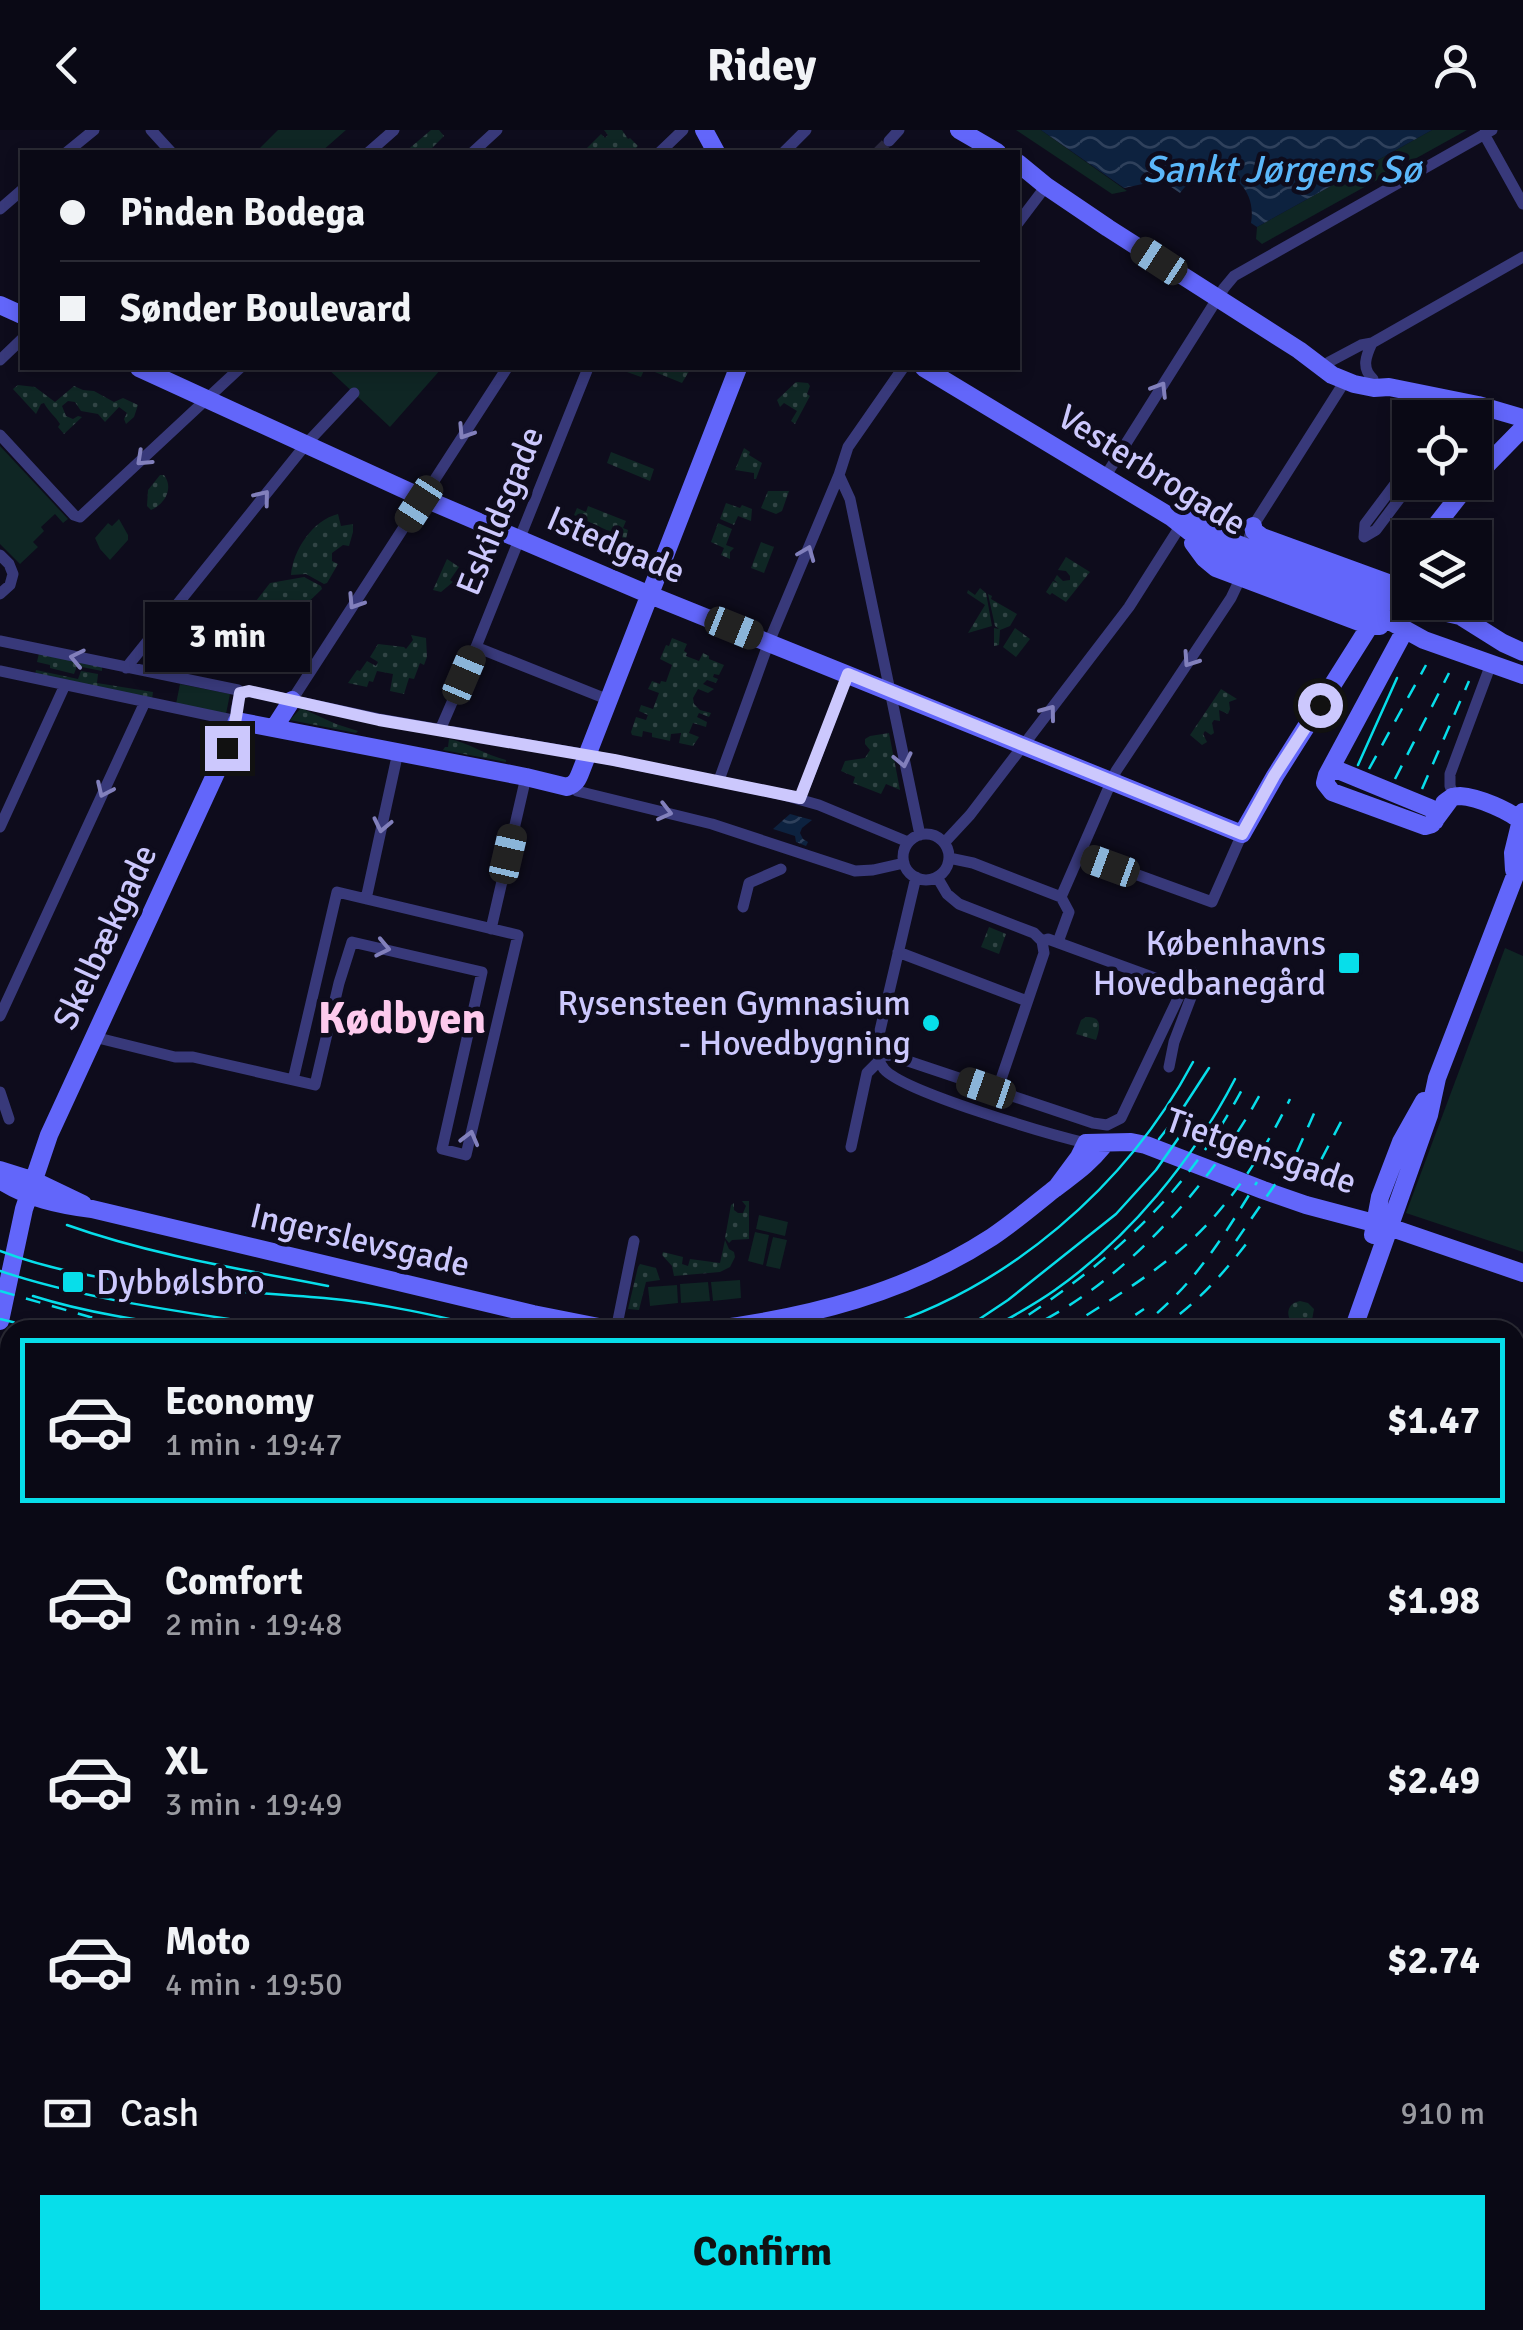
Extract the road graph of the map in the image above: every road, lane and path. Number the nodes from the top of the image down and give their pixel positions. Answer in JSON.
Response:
{"nodes":[{"id":1,"x":94,"y":130,"type":"edge"},
{"id":2,"x":152,"y":130,"type":"edge"},
{"id":3,"x":394,"y":130,"type":"edge"},
{"id":4,"x":497,"y":130,"type":"edge"},
{"id":5,"x":682,"y":130,"type":"edge"},
{"id":6,"x":806,"y":130,"type":"edge"},
{"id":7,"x":899,"y":130,"type":"edge"},
{"id":8,"x":959,"y":130,"type":"edge"},
{"id":9,"x":985,"y":130,"type":"edge"},
{"id":10,"x":1488,"y":132,"type":"edge"},
{"id":11,"x":889,"y":141,"type":"tunnel mouth"},
{"id":12,"x":70,"y":150,"type":"edge"},
{"id":13,"x":170,"y":150,"type":"edge"},
{"id":14,"x":371,"y":150,"type":"edge"},
{"id":15,"x":475,"y":150,"type":"edge"},
{"id":16,"x":662,"y":150,"type":"edge"},
{"id":17,"x":786,"y":150,"type":"edge"},
{"id":18,"x":993,"y":150,"type":"edge"},
{"id":19,"x":1005,"y":150,"type":"edge"},
{"id":20,"x":1020,"y":166,"type":"edge"},
{"id":21,"x":1046,"y":186,"type":"junction"},
{"id":22,"x":20,"y":192,"type":"edge"},
{"id":23,"x":1523,"y":204,"type":"edge"},
{"id":24,"x":0,"y":209,"type":"edge"},
{"id":25,"x":1020,"y":220,"type":"edge"},
{"id":26,"x":1523,"y":256,"type":"edge"},
{"id":27,"x":1217,"y":298,"type":"junction"},
{"id":28,"x":20,"y":341,"type":"edge"},
{"id":29,"x":1372,"y":343,"type":"junction"},
{"id":30,"x":1298,"y":350,"type":"junction"},
{"id":31,"x":0,"y":360,"type":"edge"},
{"id":32,"x":1330,"y":362,"type":"junction"},
{"id":33,"x":143,"y":370,"type":"edge"},
{"id":34,"x":238,"y":370,"type":"edge"},
{"id":35,"x":506,"y":370,"type":"edge"},
{"id":36,"x":587,"y":370,"type":"edge"},
{"id":37,"x":737,"y":370,"type":"edge"},
{"id":38,"x":902,"y":370,"type":"edge"},
{"id":39,"x":927,"y":370,"type":"edge"},
{"id":40,"x":943,"y":370,"type":"edge"},
{"id":41,"x":1345,"y":380,"type":"junction"},
{"id":42,"x":1381,"y":383,"type":"junction"},
{"id":43,"x":354,"y":393,"type":"dead end"},
{"id":44,"x":206,"y":398,"type":"junction"},
{"id":45,"x":1441,"y":400,"type":"edge"},
{"id":46,"x":1492,"y":412,"type":"edge"},
{"id":47,"x":1523,"y":418,"type":"edge"},
{"id":48,"x":1523,"y":428,"type":"edge"},
{"id":49,"x":0,"y":435,"type":"edge"},
{"id":50,"x":307,"y":443,"type":"junction"},
{"id":51,"x":1492,"y":460,"type":"edge"},
{"id":52,"x":1108,"y":472,"type":"junction"},
{"id":53,"x":839,"y":475,"type":"junction"},
{"id":54,"x":1392,"y":488,"type":"edge"},
{"id":55,"x":423,"y":498,"type":"junction"},
{"id":56,"x":1398,"y":500,"type":"edge"},
{"id":57,"x":1457,"y":500,"type":"edge"},
{"id":58,"x":1441,"y":520,"type":"edge"},
{"id":59,"x":1181,"y":525,"type":"junction"},
{"id":60,"x":1253,"y":526,"type":"junction"},
{"id":61,"x":518,"y":539,"type":"junction"},
{"id":62,"x":0,"y":555,"type":"edge"},
{"id":63,"x":1243,"y":562,"type":"junction"},
{"id":64,"x":0,"y":594,"type":"edge"},
{"id":65,"x":650,"y":595,"type":"junction"},
{"id":66,"x":1388,"y":603,"type":"edge"},
{"id":67,"x":1474,"y":620,"type":"edge"},
{"id":68,"x":1400,"y":627,"type":"junction"},
{"id":69,"x":1480,"y":627,"type":"junction"},
{"id":70,"x":0,"y":640,"type":"edge"},
{"id":71,"x":769,"y":642,"type":"junction"},
{"id":72,"x":476,"y":647,"type":"junction"},
{"id":73,"x":1523,"y":652,"type":"edge"},
{"id":74,"x":1490,"y":664,"type":"junction"},
{"id":75,"x":126,"y":668,"type":"junction"},
{"id":76,"x":0,"y":671,"type":"edge"},
{"id":77,"x":848,"y":674,"type":"junction"},
{"id":78,"x":1523,"y":675,"type":"edge"},
{"id":79,"x":65,"y":684,"type":"junction"},
{"id":80,"x":889,"y":691,"type":"junction"},
{"id":81,"x":240,"y":693,"type":"junction"},
{"id":82,"x":292,"y":700,"type":"junction"},
{"id":83,"x":609,"y":700,"type":"junction"},
{"id":84,"x":146,"y":702,"type":"junction"},
{"id":85,"x":238,"y":722,"type":"junction"},
{"id":86,"x":274,"y":728,"type":"junction"},
{"id":87,"x":440,"y":730,"type":"junction"},
{"id":88,"x":1024,"y":746,"type":"junction"},
{"id":89,"x":398,"y":752,"type":"junction"},
{"id":90,"x":588,"y":755,"type":"junction"},
{"id":91,"x":526,"y":777,"type":"junction"},
{"id":92,"x":718,"y":780,"type":"junction"},
{"id":93,"x":1111,"y":781,"type":"junction"},
{"id":94,"x":572,"y":785,"type":"junction"},
{"id":95,"x":1453,"y":797,"type":"junction"},
{"id":96,"x":800,"y":798,"type":"junction"},
{"id":97,"x":1522,"y":818,"type":"edge"},
{"id":98,"x":0,"y":827,"type":"edge"},
{"id":99,"x":1242,"y":834,"type":"junction"},
{"id":100,"x":914,"y":838,"type":"junction"},
{"id":101,"x":1523,"y":841,"type":"edge"},
{"id":102,"x":944,"y":843,"type":"junction"},
{"id":103,"x":1080,"y":854,"type":"junction"},
{"id":104,"x":949,"y":858,"type":"junction"},
{"id":105,"x":904,"y":864,"type":"junction"},
{"id":106,"x":1519,"y":864,"type":"edge"},
{"id":107,"x":781,"y":869,"type":"dead end"},
{"id":108,"x":937,"y":876,"type":"junction"},
{"id":109,"x":916,"y":877,"type":"junction"},
{"id":110,"x":1062,"y":897,"type":"junction"},
{"id":111,"x":366,"y":899,"type":"junction"},
{"id":112,"x":743,"y":907,"type":"dead end"},
{"id":113,"x":491,"y":929,"type":"junction"},
{"id":114,"x":1042,"y":941,"type":"junction"},
{"id":115,"x":1058,"y":942,"type":"junction"},
{"id":116,"x":898,"y":952,"type":"junction"},
{"id":117,"x":1191,"y":970,"type":"dead end"},
{"id":118,"x":1182,"y":988,"type":"junction"},
{"id":119,"x":1027,"y":1001,"type":"junction"},
{"id":120,"x":0,"y":1016,"type":"edge"},
{"id":121,"x":1167,"y":1018,"type":"junction"},
{"id":122,"x":1177,"y":1033,"type":"junction"},
{"id":123,"x":94,"y":1037,"type":"junction"},
{"id":124,"x":879,"y":1058,"type":"junction"},
{"id":125,"x":1169,"y":1066,"type":"dead end"},
{"id":126,"x":293,"y":1080,"type":"junction"},
{"id":127,"x":996,"y":1091,"type":"junction"},
{"id":128,"x":0,"y":1092,"type":"edge"},
{"id":129,"x":9,"y":1119,"type":"dead end"},
{"id":130,"x":1104,"y":1143,"type":"junction"},
{"id":131,"x":851,"y":1147,"type":"dead end"},
{"id":132,"x":0,"y":1170,"type":"edge"},
{"id":133,"x":0,"y":1180,"type":"edge"},
{"id":134,"x":32,"y":1190,"type":"junction"},
{"id":135,"x":1382,"y":1225,"type":"junction"},
{"id":136,"x":634,"y":1241,"type":"dead end"},
{"id":137,"x":1523,"y":1272,"type":"edge"},
{"id":138,"x":0,"y":1320,"type":"edge"},
{"id":139,"x":562,"y":1320,"type":"edge"},
{"id":140,"x":617,"y":1320,"type":"edge"},
{"id":141,"x":773,"y":1320,"type":"edge"},
{"id":142,"x":1345,"y":1320,"type":"edge"},
{"id":143,"x":1356,"y":1320,"type":"edge"}],
"edges":[{"from":1,"to":12,"type":"street"},
{"from":2,"to":13,"type":"street"},
{"from":3,"to":14,"type":"street"},
{"from":4,"to":15,"type":"street"},
{"from":5,"to":16,"type":"street"},
{"from":6,"to":17,"type":"street"},
{"from":7,"to":11,"type":"street"},
{"from":8,"to":18,"type":"street"},
{"from":9,"to":19,"type":"street"},
{"from":10,"to":23,"type":"street"},
{"from":10,"to":27,"type":"street"},
{"from":20,"to":21,"type":"street"},
{"from":21,"to":25,"type":"street"},
{"from":21,"to":27,"type":"street"},
{"from":22,"to":24,"type":"street"},
{"from":26,"to":29,"type":"street"},
{"from":27,"to":30,"type":"street"},
{"from":52,"to":27,"type":"street","one_way":true},
{"from":28,"to":31,"type":"street"},
{"from":29,"to":32,"type":"street"},
{"from":29,"to":42,"type":"street"},
{"from":30,"to":32,"type":"street"},
{"from":30,"to":41,"type":"street"},
{"from":32,"to":42,"type":"street"},
{"from":33,"to":44,"type":"street","name":"Istedgade"},
{"from":34,"to":44,"type":"street"},
{"from":35,"to":55,"type":"street","one_way":true},
{"from":36,"to":61,"type":"street","name":"Eskildsgade"},
{"from":37,"to":65,"type":"street"},
{"from":38,"to":53,"type":"street"},
{"from":39,"to":59,"type":"street","name":"Vesterbrogade"},
{"from":40,"to":52,"type":"street","name":"Vesterbrogade"},
{"from":41,"to":42,"type":"street"},
{"from":41,"to":60,"type":"street"},
{"from":42,"to":45,"type":"street"},
{"from":43,"to":50,"type":"street"},
{"from":44,"to":49,"type":"street","one_way":true},
{"from":44,"to":50,"type":"street","name":"Istedgade"},
{"from":46,"to":47,"type":"street"},
{"from":48,"to":51,"type":"street"},
{"from":50,"to":55,"type":"street","name":"Istedgade"},
{"from":75,"to":50,"type":"street","one_way":true},
{"from":52,"to":63,"type":"street","name":"Vesterbrogade"},
{"from":71,"to":53,"type":"street","one_way":true},
{"from":53,"to":80,"type":"street"},
{"from":54,"to":56,"type":"street"},
{"from":55,"to":61,"type":"street","name":"Istedgade"},
{"from":55,"to":82,"type":"street","one_way":true},
{"from":57,"to":58,"type":"street"},
{"from":59,"to":63,"type":"street","name":"Vesterbrogade"},
{"from":88,"to":59,"type":"street","one_way":true},
{"from":60,"to":63,"type":"street"},
{"from":60,"to":66,"type":"street"},
{"from":61,"to":65,"type":"street","name":"Istedgade"},
{"from":61,"to":72,"type":"street","name":"Eskildsgade"},
{"from":62,"to":64,"type":"street"},
{"from":63,"to":66,"type":"street"},
{"from":63,"to":66,"type":"street","name":"Vesterbrogade"},
{"from":63,"to":93,"type":"street","one_way":true},
{"from":65,"to":71,"type":"street","name":"Istedgade"},
{"from":65,"to":83,"type":"street"},
{"from":66,"to":68,"type":"street"},
{"from":66,"to":69,"type":"street","name":"Vesterbrogade"},
{"from":66,"to":99,"type":"street"},
{"from":67,"to":69,"type":"street"},
{"from":68,"to":74,"type":"street"},
{"from":68,"to":95,"type":"street"},
{"from":69,"to":73,"type":"street","name":"Vesterbrogade"},
{"from":75,"to":70,"type":"street","one_way":true},
{"from":71,"to":77,"type":"street","name":"Istedgade"},
{"from":71,"to":92,"type":"street"},
{"from":72,"to":83,"type":"street"},
{"from":72,"to":87,"type":"street","name":"Eskildsgade"},
{"from":74,"to":78,"type":"street"},
{"from":74,"to":95,"type":"street"},
{"from":75,"to":81,"type":"street"},
{"from":76,"to":79,"type":"street"},
{"from":77,"to":80,"type":"street","name":"Istedgade"},
{"from":77,"to":96,"type":"street"},
{"from":79,"to":84,"type":"street"},
{"from":79,"to":98,"type":"street"},
{"from":80,"to":88,"type":"street","name":"Istedgade"},
{"from":80,"to":100,"type":"street","one_way":true},
{"from":81,"to":82,"type":"street"},
{"from":81,"to":85,"type":"street"},
{"from":82,"to":86,"type":"street"},
{"from":82,"to":87,"type":"street"},
{"from":83,"to":90,"type":"street"},
{"from":84,"to":85,"type":"street"},
{"from":84,"to":120,"type":"street","one_way":true},
{"from":85,"to":86,"type":"street"},
{"from":85,"to":123,"type":"street","name":"Skelbækgade"},
{"from":86,"to":89,"type":"street"},
{"from":87,"to":90,"type":"street"},
{"from":88,"to":93,"type":"street","name":"Istedgade"},
{"from":88,"to":102,"type":"street"},
{"from":89,"to":91,"type":"street"},
{"from":89,"to":111,"type":"street","one_way":true},
{"from":90,"to":92,"type":"street"},
{"from":90,"to":94,"type":"street"},
{"from":91,"to":94,"type":"street"},
{"from":91,"to":113,"type":"street"},
{"from":92,"to":96,"type":"street"},
{"from":93,"to":99,"type":"street","name":"Istedgade"},
{"from":93,"to":103,"type":"street"},
{"from":94,"to":105,"type":"street","one_way":true},
{"from":95,"to":97,"type":"street"},
{"from":96,"to":100,"type":"street"},
{"from":97,"to":106,"type":"street"},
{"from":99,"to":103,"type":"street"},
{"from":100,"to":102,"type":"street"},
{"from":100,"to":105,"type":"street"},
{"from":101,"to":106,"type":"street"},
{"from":102,"to":104,"type":"street"},
{"from":103,"to":110,"type":"street"},
{"from":104,"to":108,"type":"street"},
{"from":104,"to":110,"type":"street"},
{"from":105,"to":109,"type":"street"},
{"from":106,"to":135,"type":"street"},
{"from":107,"to":112,"type":"street"},
{"from":108,"to":109,"type":"street"},
{"from":108,"to":114,"type":"street"},
{"from":109,"to":116,"type":"street"},
{"from":110,"to":115,"type":"street"},
{"from":111,"to":113,"type":"street"},
{"from":111,"to":126,"type":"street"},
{"from":126,"to":113,"type":"street","one_way":true},
{"from":114,"to":115,"type":"street"},
{"from":114,"to":119,"type":"street"},
{"from":115,"to":118,"type":"street"},
{"from":116,"to":119,"type":"street"},
{"from":116,"to":124,"type":"street"},
{"from":117,"to":118,"type":"street"},
{"from":118,"to":121,"type":"street"},
{"from":118,"to":122,"type":"street"},
{"from":119,"to":127,"type":"street"},
{"from":121,"to":122,"type":"street"},
{"from":121,"to":127,"type":"street","name":"Tietgensgade"},
{"from":122,"to":125,"type":"street"},
{"from":123,"to":126,"type":"street"},
{"from":123,"to":134,"type":"street","name":"Skelbækgade"},
{"from":124,"to":127,"type":"street","name":"Tietgensgade"},
{"from":124,"to":130,"type":"street","name":"Tietgensgade"},
{"from":124,"to":131,"type":"street"},
{"from":128,"to":129,"type":"street"},
{"from":130,"to":135,"type":"street","name":"Tietgensgade"},
{"from":130,"to":141,"type":"street"},
{"from":132,"to":134,"type":"street","name":"Ingerslevsgade"},
{"from":133,"to":134,"type":"street","name":"Ingerslevsgade"},
{"from":134,"to":138,"type":"street"},
{"from":134,"to":139,"type":"street","name":"Ingerslevsgade"},
{"from":135,"to":137,"type":"street","name":"Tietgensgade"},
{"from":135,"to":142,"type":"street"},
{"from":135,"to":143,"type":"street"},
{"from":136,"to":140,"type":"street"}]}
